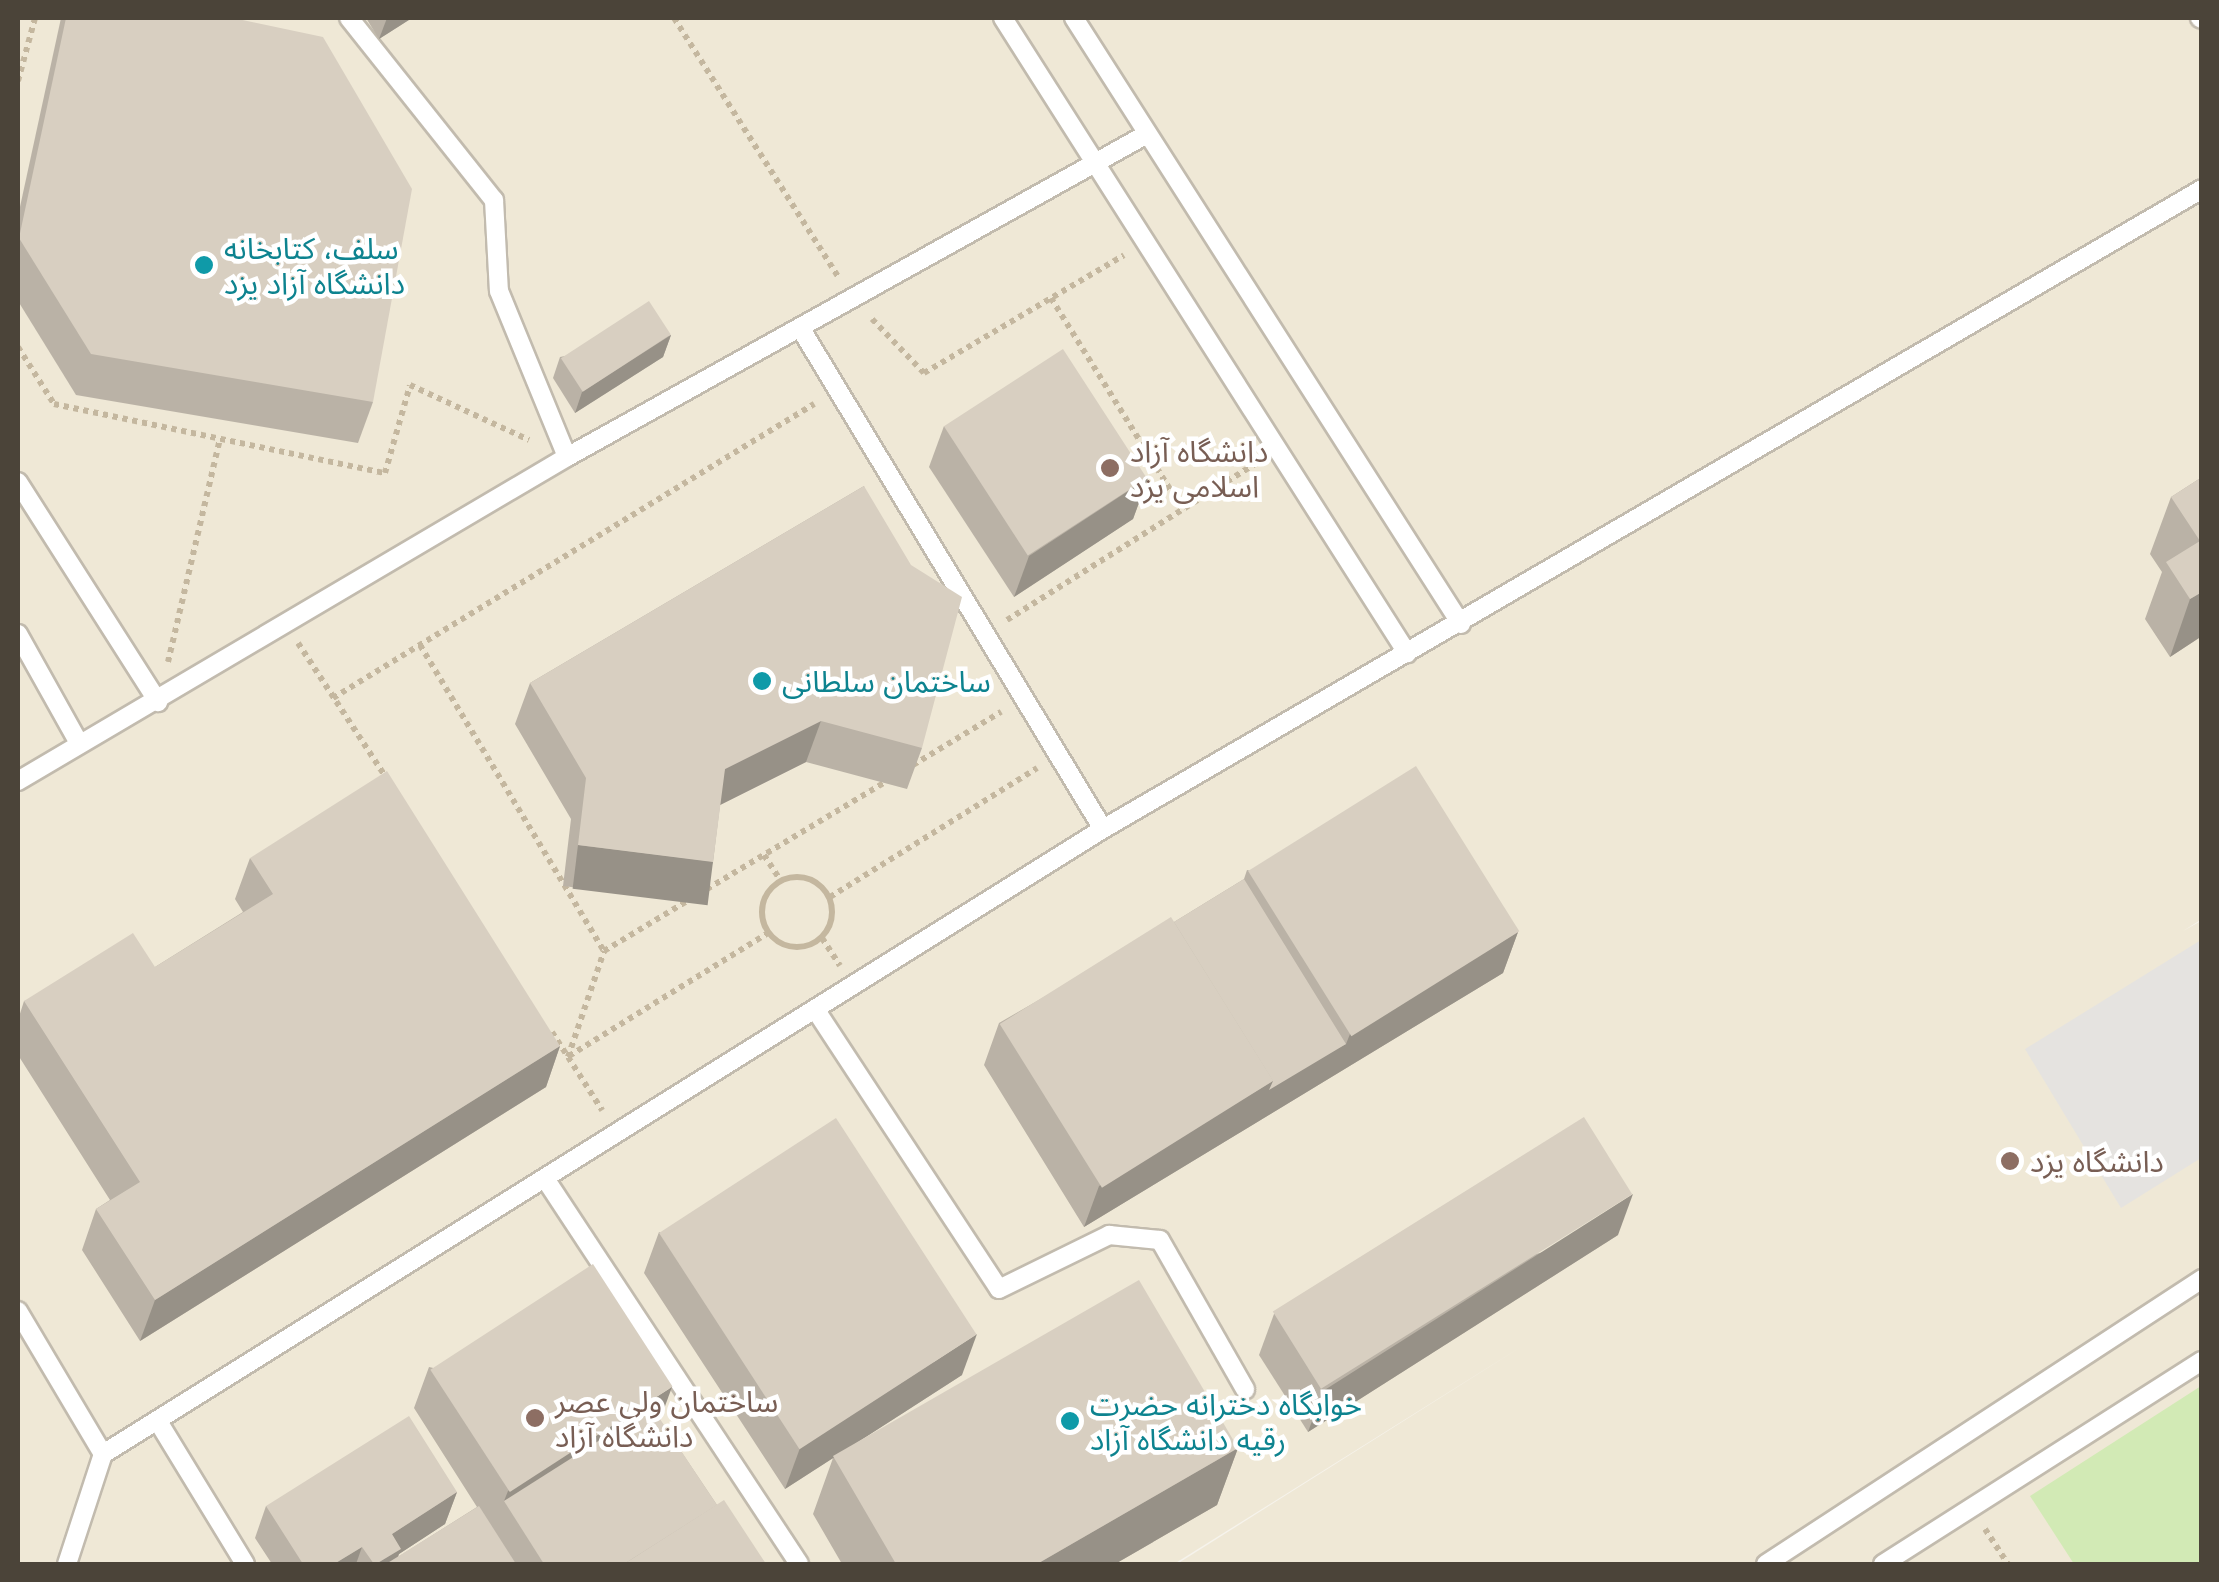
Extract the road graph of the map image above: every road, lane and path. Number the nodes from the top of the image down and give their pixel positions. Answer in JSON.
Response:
{"nodes":[{"id":1,"x":35,"y":18,"type":"edge"},
{"id":2,"x":349,"y":18,"type":"edge"},
{"id":3,"x":674,"y":18,"type":"edge"},
{"id":4,"x":1003,"y":18,"type":"edge"},
{"id":5,"x":1074,"y":18,"type":"edge"},
{"id":6,"x":18,"y":81,"type":"edge"},
{"id":7,"x":1147,"y":134,"type":"junction"},
{"id":8,"x":1094,"y":164,"type":"junction"},
{"id":9,"x":2202,"y":189,"type":"edge"},
{"id":10,"x":1146,"y":242,"type":"junction"},
{"id":11,"x":1051,"y":298,"type":"junction"},
{"id":12,"x":853,"y":300,"type":"junction"},
{"id":13,"x":801,"y":329,"type":"junction"},
{"id":14,"x":18,"y":347,"type":"edge"},
{"id":15,"x":838,"y":389,"type":"junction"},
{"id":16,"x":220,"y":439,"type":"junction"},
{"id":17,"x":1280,"y":448,"type":"junction"},
{"id":18,"x":566,"y":457,"type":"junction"},
{"id":19,"x":18,"y":482,"type":"edge"},
{"id":20,"x":1183,"y":510,"type":"junction"},
{"id":21,"x":1461,"y":624,"type":"junction"},
{"id":22,"x":286,"y":625,"type":"junction"},
{"id":23,"x":18,"y":634,"type":"edge"},
{"id":24,"x":985,"y":634,"type":"junction"},
{"id":25,"x":420,"y":645,"type":"junction"},
{"id":26,"x":1407,"y":653,"type":"junction"},
{"id":27,"x":334,"y":698,"type":"junction"},
{"id":28,"x":1024,"y":698,"type":"junction"},
{"id":29,"x":158,"y":702,"type":"junction"},
{"id":30,"x":79,"y":743,"type":"junction"},
{"id":31,"x":1058,"y":755,"type":"junction"},
{"id":32,"x":18,"y":781,"type":"edge"},
{"id":33,"x":398,"y":796,"type":"edge"},
{"id":34,"x":1103,"y":829,"type":"junction"},
{"id":35,"x":764,"y":854,"type":"junction"},
{"id":36,"x":780,"y":880,"type":"junction"},
{"id":37,"x":830,"y":897,"type":"junction"},
{"id":38,"x":768,"y":933,"type":"junction"},
{"id":39,"x":604,"y":951,"type":"junction"},
{"id":40,"x":817,"y":1012,"type":"junction"},
{"id":41,"x":547,"y":1024,"type":"edge"},
{"id":42,"x":568,"y":1057,"type":"junction"},
{"id":43,"x":620,"y":1137,"type":"junction"},
{"id":44,"x":548,"y":1183,"type":"junction"},
{"id":45,"x":2202,"y":1278,"type":"edge"},
{"id":46,"x":18,"y":1310,"type":"edge"},
{"id":47,"x":2202,"y":1362,"type":"edge"},
{"id":48,"x":1245,"y":1389,"type":"dead end"},
{"id":49,"x":159,"y":1423,"type":"junction"},
{"id":50,"x":102,"y":1454,"type":"junction"},
{"id":51,"x":1970,"y":1507,"type":"junction"},
{"id":52,"x":66,"y":1564,"type":"edge"},
{"id":53,"x":244,"y":1564,"type":"edge"},
{"id":54,"x":799,"y":1564,"type":"edge"},
{"id":55,"x":1766,"y":1564,"type":"edge"},
{"id":56,"x":1883,"y":1564,"type":"edge"},
{"id":57,"x":2008,"y":1564,"type":"edge"}],
"edges":[{"from":1,"to":6,"type":"path"},
{"from":2,"to":18,"type":"lane"},
{"from":3,"to":12,"type":"path"},
{"from":4,"to":8,"type":"lane"},
{"from":5,"to":7,"type":"lane"},
{"from":7,"to":8,"type":"lane"},
{"from":7,"to":21,"type":"lane"},
{"from":8,"to":10,"type":"lane"},
{"from":8,"to":12,"type":"lane"},
{"from":9,"to":21,"type":"lane"},
{"from":10,"to":11,"type":"path"},
{"from":10,"to":17,"type":"lane"},
{"from":11,"to":12,"type":"path"},
{"from":11,"to":20,"type":"path"},
{"from":12,"to":13,"type":"lane"},
{"from":13,"to":15,"type":"lane"},
{"from":13,"to":18,"type":"lane"},
{"from":14,"to":16,"type":"path"},
{"from":15,"to":24,"type":"lane"},
{"from":15,"to":25,"type":"path"},
{"from":16,"to":18,"type":"path"},
{"from":16,"to":29,"type":"path"},
{"from":17,"to":20,"type":"path"},
{"from":17,"to":26,"type":"lane"},
{"from":18,"to":22,"type":"lane"},
{"from":19,"to":29,"type":"lane"},
{"from":20,"to":24,"type":"path"},
{"from":21,"to":26,"type":"lane"},
{"from":22,"to":27,"type":"path"},
{"from":22,"to":29,"type":"lane"},
{"from":23,"to":30,"type":"lane"},
{"from":24,"to":28,"type":"lane"},
{"from":25,"to":27,"type":"path"},
{"from":25,"to":39,"type":"path"},
{"from":26,"to":34,"type":"lane"},
{"from":27,"to":33,"type":"path"},
{"from":28,"to":31,"type":"lane"},
{"from":28,"to":35,"type":"path"},
{"from":29,"to":30,"type":"lane"},
{"from":30,"to":32,"type":"lane"},
{"from":31,"to":34,"type":"lane"},
{"from":31,"to":37,"type":"path"},
{"from":34,"to":40,"type":"lane"},
{"from":35,"to":36,"type":"path"},
{"from":35,"to":39,"type":"path"},
{"from":36,"to":37,"type":"path"},
{"from":36,"to":38,"type":"path"},
{"from":37,"to":38,"type":"path"},
{"from":38,"to":42,"type":"path"},
{"from":39,"to":42,"type":"path"},
{"from":40,"to":43,"type":"lane"},
{"from":40,"to":48,"type":"lane"},
{"from":41,"to":42,"type":"path"},
{"from":42,"to":43,"type":"path"},
{"from":43,"to":44,"type":"lane"},
{"from":44,"to":49,"type":"lane"},
{"from":44,"to":54,"type":"lane"},
{"from":45,"to":55,"type":"lane"},
{"from":46,"to":50,"type":"lane"},
{"from":47,"to":51,"type":"lane"},
{"from":49,"to":50,"type":"lane"},
{"from":49,"to":53,"type":"lane"},
{"from":50,"to":52,"type":"lane"},
{"from":51,"to":56,"type":"lane"},
{"from":51,"to":57,"type":"path"}]}
